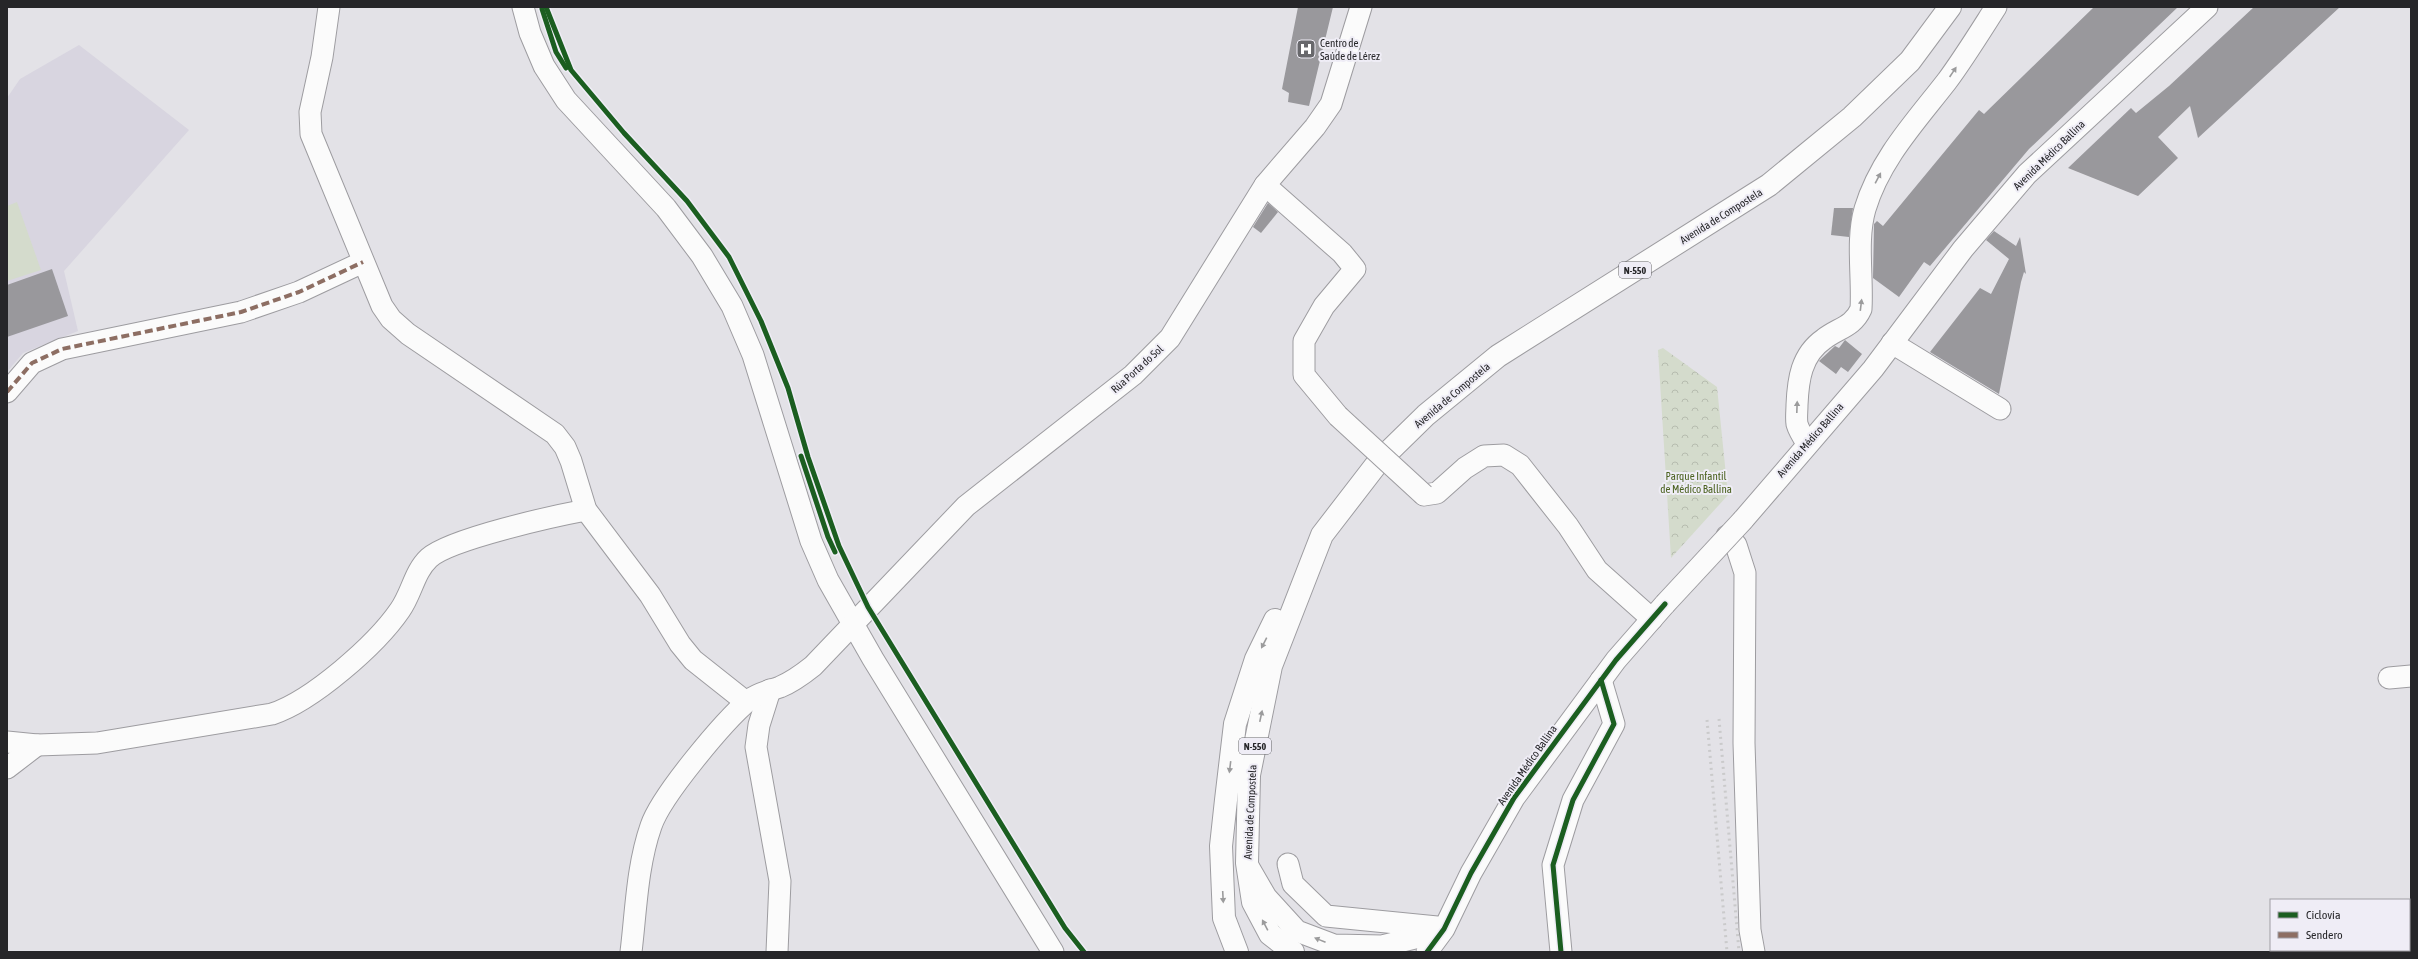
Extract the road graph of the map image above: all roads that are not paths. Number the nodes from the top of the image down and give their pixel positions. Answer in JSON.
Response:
{"nodes":[{"id":1,"x":329,"y":7,"type":"edge"},
{"id":2,"x":523,"y":7,"type":"edge"},
{"id":3,"x":1361,"y":7,"type":"edge"},
{"id":4,"x":1950,"y":7,"type":"edge"},
{"id":5,"x":1996,"y":7,"type":"edge"},
{"id":6,"x":2207,"y":7,"type":"edge"},
{"id":7,"x":2189,"y":15,"type":"edge"},
{"id":8,"x":1265,"y":186,"type":"junction"},
{"id":9,"x":363,"y":262,"type":"junction"},
{"id":10,"x":1892,"y":343,"type":"junction"},
{"id":11,"x":7,"y":392,"type":"edge"},
{"id":12,"x":2000,"y":409,"type":"dead end"},
{"id":13,"x":1807,"y":443,"type":"junction"},
{"id":14,"x":586,"y":510,"type":"junction"},
{"id":15,"x":1322,"y":535,"type":"junction"},
{"id":16,"x":1727,"y":536,"type":"junction"},
{"id":17,"x":1658,"y":612,"type":"junction"},
{"id":18,"x":852,"y":624,"type":"junction"},
{"id":19,"x":2411,"y":676,"type":"edge"},
{"id":20,"x":2389,"y":678,"type":"dead end"},
{"id":21,"x":1601,"y":680,"type":"junction"},
{"id":22,"x":770,"y":690,"type":"junction"},
{"id":23,"x":746,"y":702,"type":"junction"},
{"id":24,"x":7,"y":742,"type":"edge"},
{"id":25,"x":37,"y":745,"type":"junction"},
{"id":26,"x":7,"y":768,"type":"edge"},
{"id":27,"x":1247,"y":863,"type":"junction"},
{"id":28,"x":1288,"y":864,"type":"dead end"},
{"id":29,"x":1431,"y":942,"type":"edge"},
{"id":30,"x":631,"y":952,"type":"edge"},
{"id":31,"x":777,"y":952,"type":"edge"},
{"id":32,"x":1053,"y":952,"type":"edge"},
{"id":33,"x":1237,"y":952,"type":"edge"},
{"id":34,"x":1293,"y":952,"type":"edge"},
{"id":35,"x":1405,"y":952,"type":"edge"},
{"id":36,"x":1561,"y":952,"type":"edge"},
{"id":37,"x":1754,"y":952,"type":"edge"}],
"edges":[{"from":1,"to":9,"type":"street"},
{"from":2,"to":18,"type":"street"},
{"from":3,"to":8,"type":"street","name":"Rúa Porta do Sol"},
{"from":4,"to":15,"type":"highway","name":"Avenida de Compostela","number":"N-550"},
{"from":13,"to":5,"type":"street","one_way":true},
{"from":6,"to":7,"type":"street","name":"Avenida Médico Ballina"},
{"from":7,"to":10,"type":"street","name":"Avenida Médico Ballina"},
{"from":8,"to":17,"type":"street","bridge":true},
{"from":8,"to":18,"type":"street","name":"Rúa Porta do Sol"},
{"from":9,"to":11,"type":"street"},
{"from":9,"to":14,"type":"street"},
{"from":10,"to":12,"type":"street"},
{"from":10,"to":13,"type":"street","name":"Avenida Médico Ballina"},
{"from":13,"to":16,"type":"street","name":"Avenida Médico Ballina","bridge":true},
{"from":14,"to":23,"type":"street"},
{"from":14,"to":25,"type":"street"},
{"from":27,"to":15,"type":"highway","name":"Avenida de Compostela","number":"N-550","one_way":true},
{"from":15,"to":33,"type":"highway","number":"N-550","one_way":true},
{"from":16,"to":17,"type":"street","name":"Avenida Médico Ballina","bridge":true},
{"from":16,"to":37,"type":"street"},
{"from":17,"to":21,"type":"street","name":"Avenida Médico Ballina"},
{"from":18,"to":22,"type":"street","name":"Rúa Porta do Sol"},
{"from":18,"to":32,"type":"street"},
{"from":19,"to":20,"type":"street"},
{"from":21,"to":29,"type":"street","name":"Avenida Médico Ballina"},
{"from":21,"to":36,"type":"street"},
{"from":22,"to":23,"type":"street","name":"Rúa Porta do Sol"},
{"from":22,"to":31,"type":"street"},
{"from":23,"to":30,"type":"street"},
{"from":24,"to":25,"type":"street"},
{"from":25,"to":26,"type":"street"},
{"from":29,"to":27,"type":"street","one_way":true},
{"from":34,"to":27,"type":"highway","name":"Avenida de Compostela","number":"N-550","one_way":true},
{"from":28,"to":29,"type":"street"},
{"from":29,"to":35,"type":"street","name":"Avenida Médico Ballina"}]}
